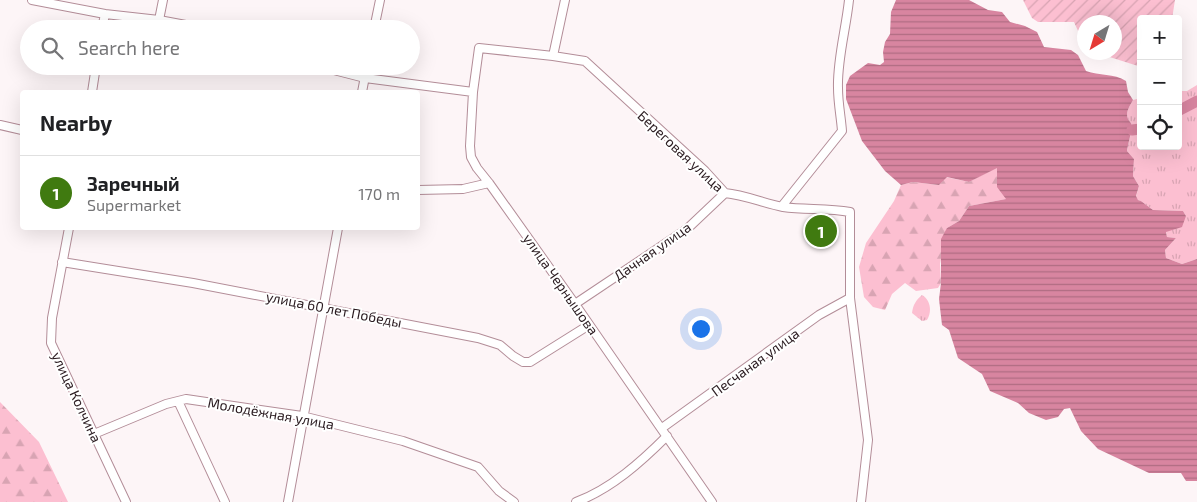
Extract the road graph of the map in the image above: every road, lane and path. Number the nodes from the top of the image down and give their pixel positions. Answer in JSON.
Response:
{"nodes":[{"id":1,"x":32,"y":0,"type":"edge"},
{"id":2,"x":163,"y":0,"type":"edge"},
{"id":3,"x":380,"y":0,"type":"edge"},
{"id":4,"x":565,"y":0,"type":"edge"},
{"id":5,"x":849,"y":0,"type":"edge"},
{"id":6,"x":105,"y":14,"type":"junction"},
{"id":7,"x":104,"y":20,"type":"edge"},
{"id":8,"x":159,"y":20,"type":"joint"},
{"id":9,"x":376,"y":20,"type":"edge"},
{"id":10,"x":478,"y":48,"type":"joint"},
{"id":11,"x":553,"y":56,"type":"junction"},
{"id":12,"x":95,"y":75,"type":"edge"},
{"id":13,"x":353,"y":75,"type":"edge"},
{"id":14,"x":366,"y":75,"type":"edge"},
{"id":15,"x":365,"y":78,"type":"junction"},
{"id":16,"x":92,"y":90,"type":"edge"},
{"id":17,"x":362,"y":90,"type":"edge"},
{"id":18,"x":473,"y":92,"type":"junction"},
{"id":19,"x":0,"y":125,"type":"edge"},
{"id":20,"x":20,"y":130,"type":"edge"},
{"id":21,"x":489,"y":183,"type":"junction"},
{"id":22,"x":420,"y":190,"type":"edge"},
{"id":23,"x":725,"y":194,"type":"junction"},
{"id":24,"x":782,"y":206,"type":"junction"},
{"id":25,"x":69,"y":230,"type":"edge"},
{"id":26,"x":338,"y":230,"type":"edge"},
{"id":27,"x":62,"y":262,"type":"junction"},
{"id":28,"x":850,"y":298,"type":"junction"},
{"id":29,"x":575,"y":304,"type":"junction"},
{"id":30,"x":324,"y":308,"type":"junction"},
{"id":31,"x":589,"y":325,"type":"junction"},
{"id":32,"x":178,"y":401,"type":"junction"},
{"id":33,"x":302,"y":416,"type":"junction"},
{"id":34,"x":662,"y":428,"type":"junction"},
{"id":35,"x":94,"y":434,"type":"junction"},
{"id":36,"x":667,"y":436,"type":"junction"},
{"id":37,"x":126,"y":502,"type":"edge"},
{"id":38,"x":225,"y":502,"type":"edge"},
{"id":39,"x":288,"y":502,"type":"edge"},
{"id":40,"x":514,"y":502,"type":"edge"},
{"id":41,"x":576,"y":502,"type":"edge"},
{"id":42,"x":712,"y":502,"type":"edge"},
{"id":43,"x":861,"y":502,"type":"edge"}],
"edges":[{"from":1,"to":6,"type":"street"},
{"from":2,"to":8,"type":"street"},
{"from":3,"to":9,"type":"street"},
{"from":4,"to":11,"type":"street"},
{"from":5,"to":24,"type":"street"},
{"from":6,"to":7,"type":"street"},
{"from":6,"to":8,"type":"street"},
{"from":10,"to":11,"type":"street","name":"Береговая улица"},
{"from":10,"to":18,"type":"street","name":"улица Чернышова"},
{"from":11,"to":23,"type":"street","name":"Береговая улица"},
{"from":12,"to":16,"type":"street"},
{"from":13,"to":15,"type":"street"},
{"from":14,"to":15,"type":"street"},
{"from":15,"to":17,"type":"street"},
{"from":15,"to":18,"type":"street"},
{"from":18,"to":21,"type":"street","name":"улица Чернышова"},
{"from":19,"to":20,"type":"street"},
{"from":21,"to":22,"type":"street"},
{"from":21,"to":29,"type":"street","name":"улица Чернышова"},
{"from":23,"to":24,"type":"street","name":"Береговая улица"},
{"from":23,"to":29,"type":"street","name":"Дачная улица"},
{"from":24,"to":28,"type":"street","name":"Береговая улица"},
{"from":25,"to":27,"type":"street","name":"улица Колчина"},
{"from":26,"to":30,"type":"street"},
{"from":27,"to":30,"type":"street","name":"улица 60 лет Победы"},
{"from":27,"to":35,"type":"street","name":"улица Колчина"},
{"from":28,"to":34,"type":"street","name":"Песчаная улица"},
{"from":28,"to":43,"type":"street","name":"Береговая улица"},
{"from":29,"to":31,"type":"street","name":"улица Чернышова"},
{"from":30,"to":31,"type":"street","name":"улица 60 лет Победы"},
{"from":30,"to":33,"type":"street"},
{"from":31,"to":34,"type":"street","name":"улица Чернышова"},
{"from":32,"to":33,"type":"street","name":"Молодёжная улица"},
{"from":32,"to":35,"type":"street","name":"Молодёжная улица"},
{"from":32,"to":38,"type":"street"},
{"from":33,"to":39,"type":"street"},
{"from":33,"to":40,"type":"street","name":"Молодёжная улица"},
{"from":34,"to":36,"type":"street","name":"улица Чернышова"},
{"from":35,"to":37,"type":"street","name":"улица Колчина"},
{"from":36,"to":41,"type":"street"},
{"from":36,"to":42,"type":"street","name":"улица Чернышова"}]}
